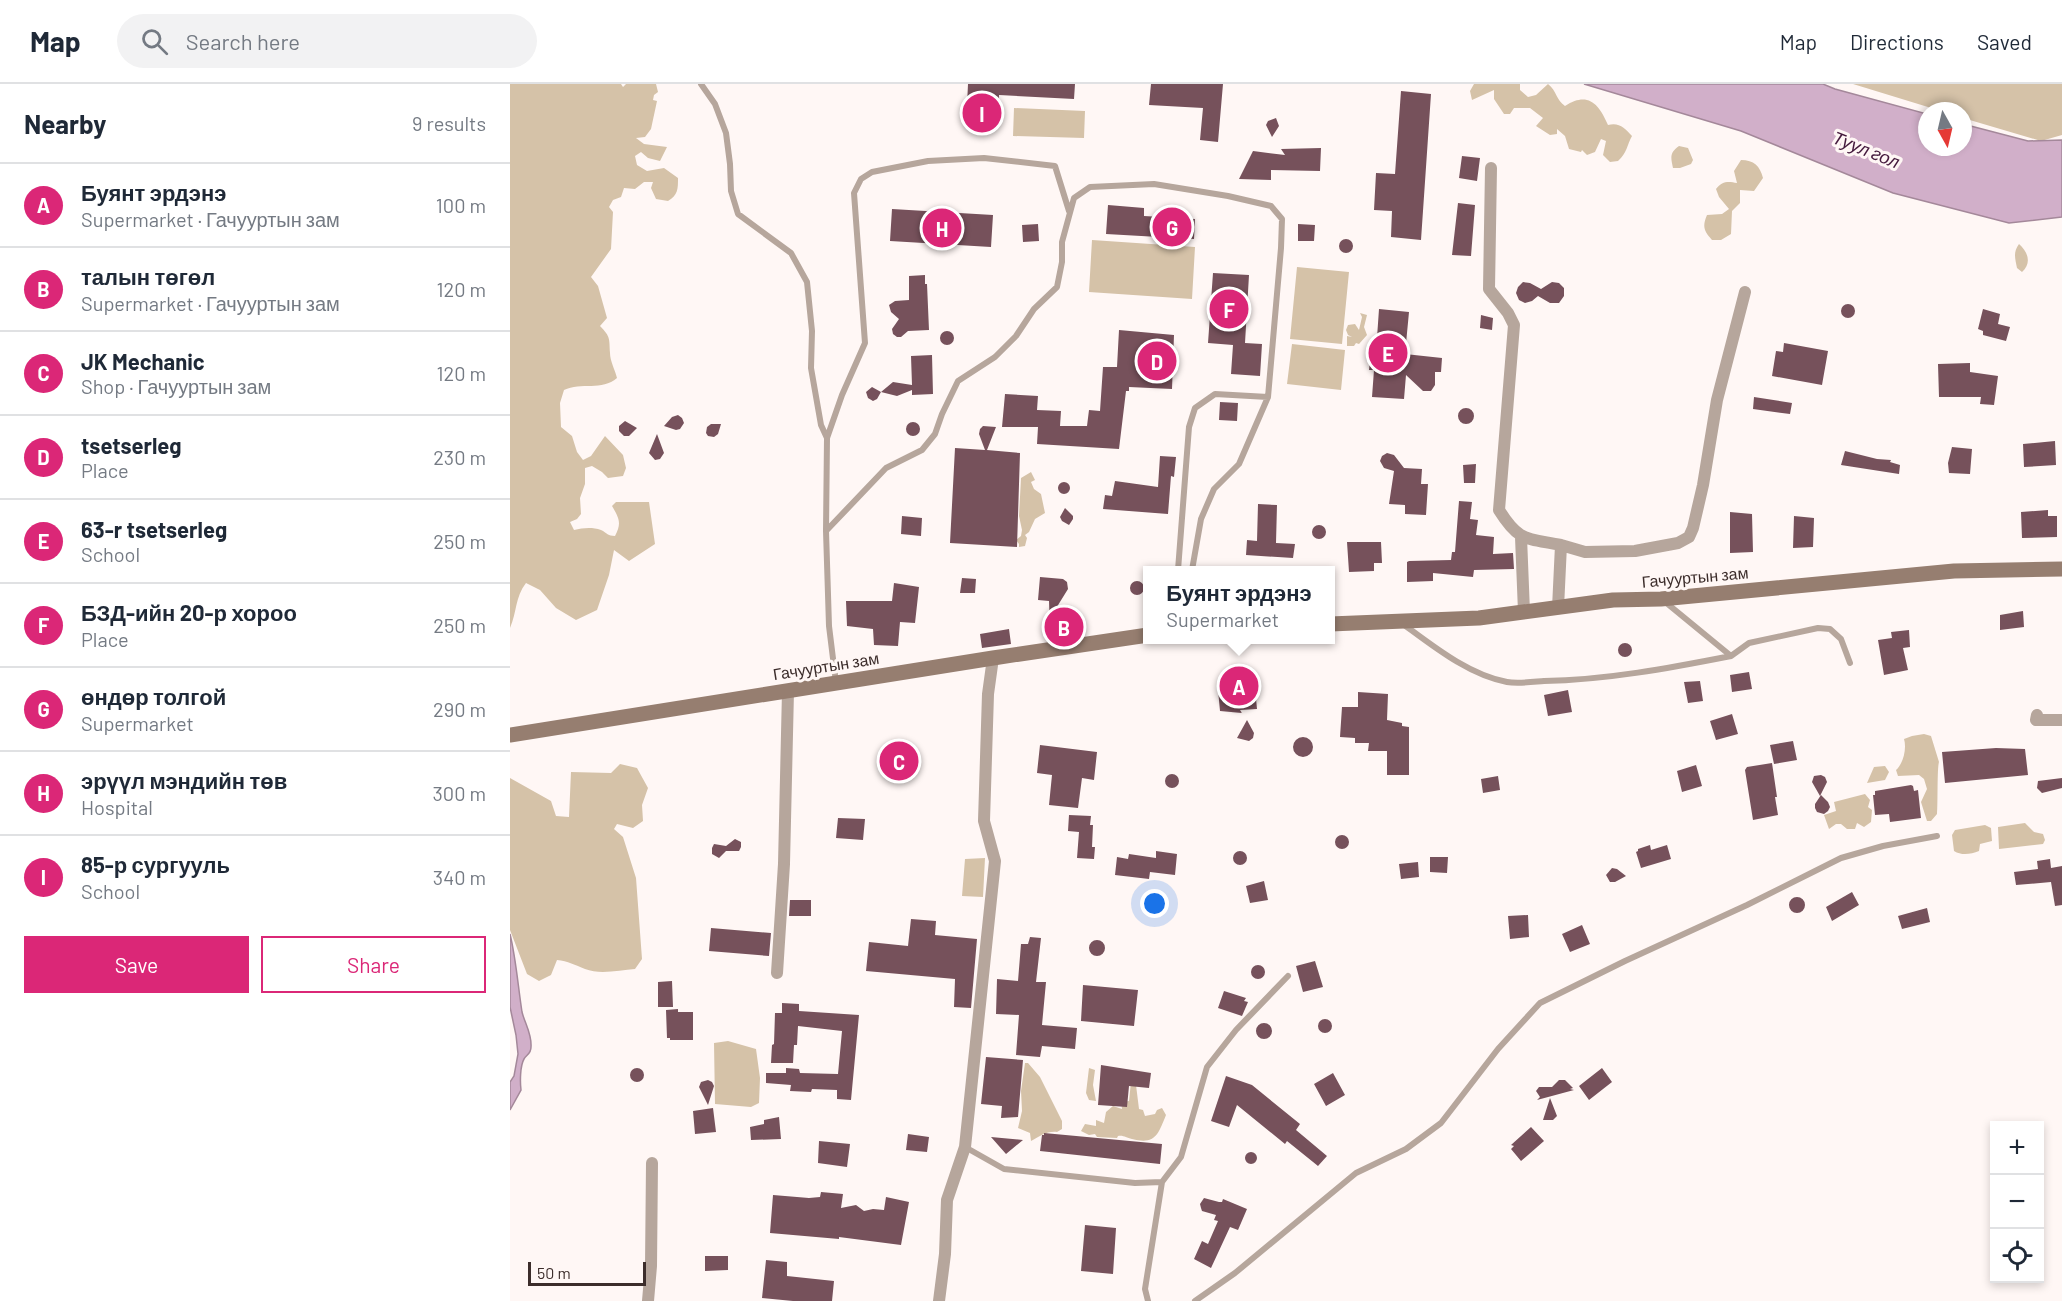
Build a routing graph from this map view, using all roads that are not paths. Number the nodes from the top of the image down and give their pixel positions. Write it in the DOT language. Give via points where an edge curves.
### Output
graph roads {
  1 [pos="701,84"];
  2 [pos="1491,168"];
  3 [pos="1070,212"];
  4 [pos="1746,292"];
  5 [pos="1268,397"];
  6 [pos="827,438"];
  7 [pos="826,531"];
  8 [pos="1521,537"];
  9 [pos="1561,545"];
  10 [pos="1178,566"];
  11 [pos="1193,566"];
  12 [pos="2062,569"];
  13 [pos="1661,599"];
  14 [pos="1558,608"];
  15 [pos="1524,612"];
  16 [pos="1400,621"];
  17 [pos="1335,624"];
  18 [pos="1143,636"];
  19 [pos="1731,657"];
  20 [pos="993,658"];
  21 [pos="1850,663"];
  22 [pos="836,683"];
  23 [pos="788,691"];
  24 [pos="2037,715"];
  25 [pos="2062,720"];
  26 [pos="510,735"];
  27 [pos="1937,836"];
  28 [pos="777,973"];
  29 [pos="1288,976"];
  30 [pos="965,1147"];
  31 [pos="652,1163"];
  32 [pos="1162,1182"];
  33 [pos="648,1301"];
  34 [pos="939,1301"];
  35 [pos="1148,1301"];
  36 [pos="1195,1301"];
  1 -- 6 [label="lane" via="715,104 726,133 731,191 738,214 791,253 807,282 811,368"];
  2 -- 8 [label="street" via="1489,289 1514,325 1498,510"];
  3 -- 5 [label="lane" via="1074,198 1090,187 1154,184 1271,206 1282,219"];
  3 -- 6 [label="lane" via="1055,166 984,158 928,161 872,172 861,179 854,193 865,343"];
  3 -- 7 [label="lane" via="1057,287 994,357 958,381 935,434 922,450 886,468"];
  4 -- 9 [label="street" via="1717,400 1703,485 1689,537 1678,543 1635,551 1585,552"];
  5 -- 10 [label="lane" via="1215,394 1195,408 1189,427"];
  5 -- 11 [label="lane" via="1239,464 1214,489 1201,519"];
  6 -- 7 [label="lane"];
  7 -- 22 [label="lane" via="829,626"];
  8 -- 9 [label="street"];
  8 -- 15 [label="street"];
  9 -- 14 [label="street"];
  12 -- 13 [label="main road, Гачууртын зам" via="1954,571"];
  13 -- 14 [label="main road, Гачууртын зам" via="1613,600"];
  13 -- 19 [label="lane"];
  14 -- 15 [label="main road, Гачууртын зам"];
  15 -- 16 [label="main road, Гачууртын зам"];
  16 -- 17 [label="main road, Гачууртын зам"];
  16 -- 19 [label="lane" via="1451,658 1508,682 1568,681"];
  18 -- 20 [label="main road, Гачууртын зам"];
  19 -- 21 [label="lane" via="1749,643 1818,628 1830,629 1841,639"];
  20 -- 22 [label="main road, Гачууртын зам"];
  20 -- 30 [label="street" via="988,694 984,821 995,861"];
  22 -- 23 [label="main road, Гачууртын зам"];
  23 -- 26 [label="main road, Гачууртын зам"];
  23 -- 28 [label="street"];
  24 -- 25 [label="street" via="2036,720"];
  27 -- 36 [label="lane" via="1841,858 1540,1003 1498,1049 1441,1123 1406,1149 1356,1173"];
  29 -- 32 [label="lane" via="1236,1030 1208,1067 1181,1157"];
  30 -- 32 [label="lane" via="1004,1169 1135,1183"];
  30 -- 34 [label="street" via="947,1200"];
  31 -- 33 [label="street"];
  32 -- 35 [label="lane" via="1145,1289"];
}
